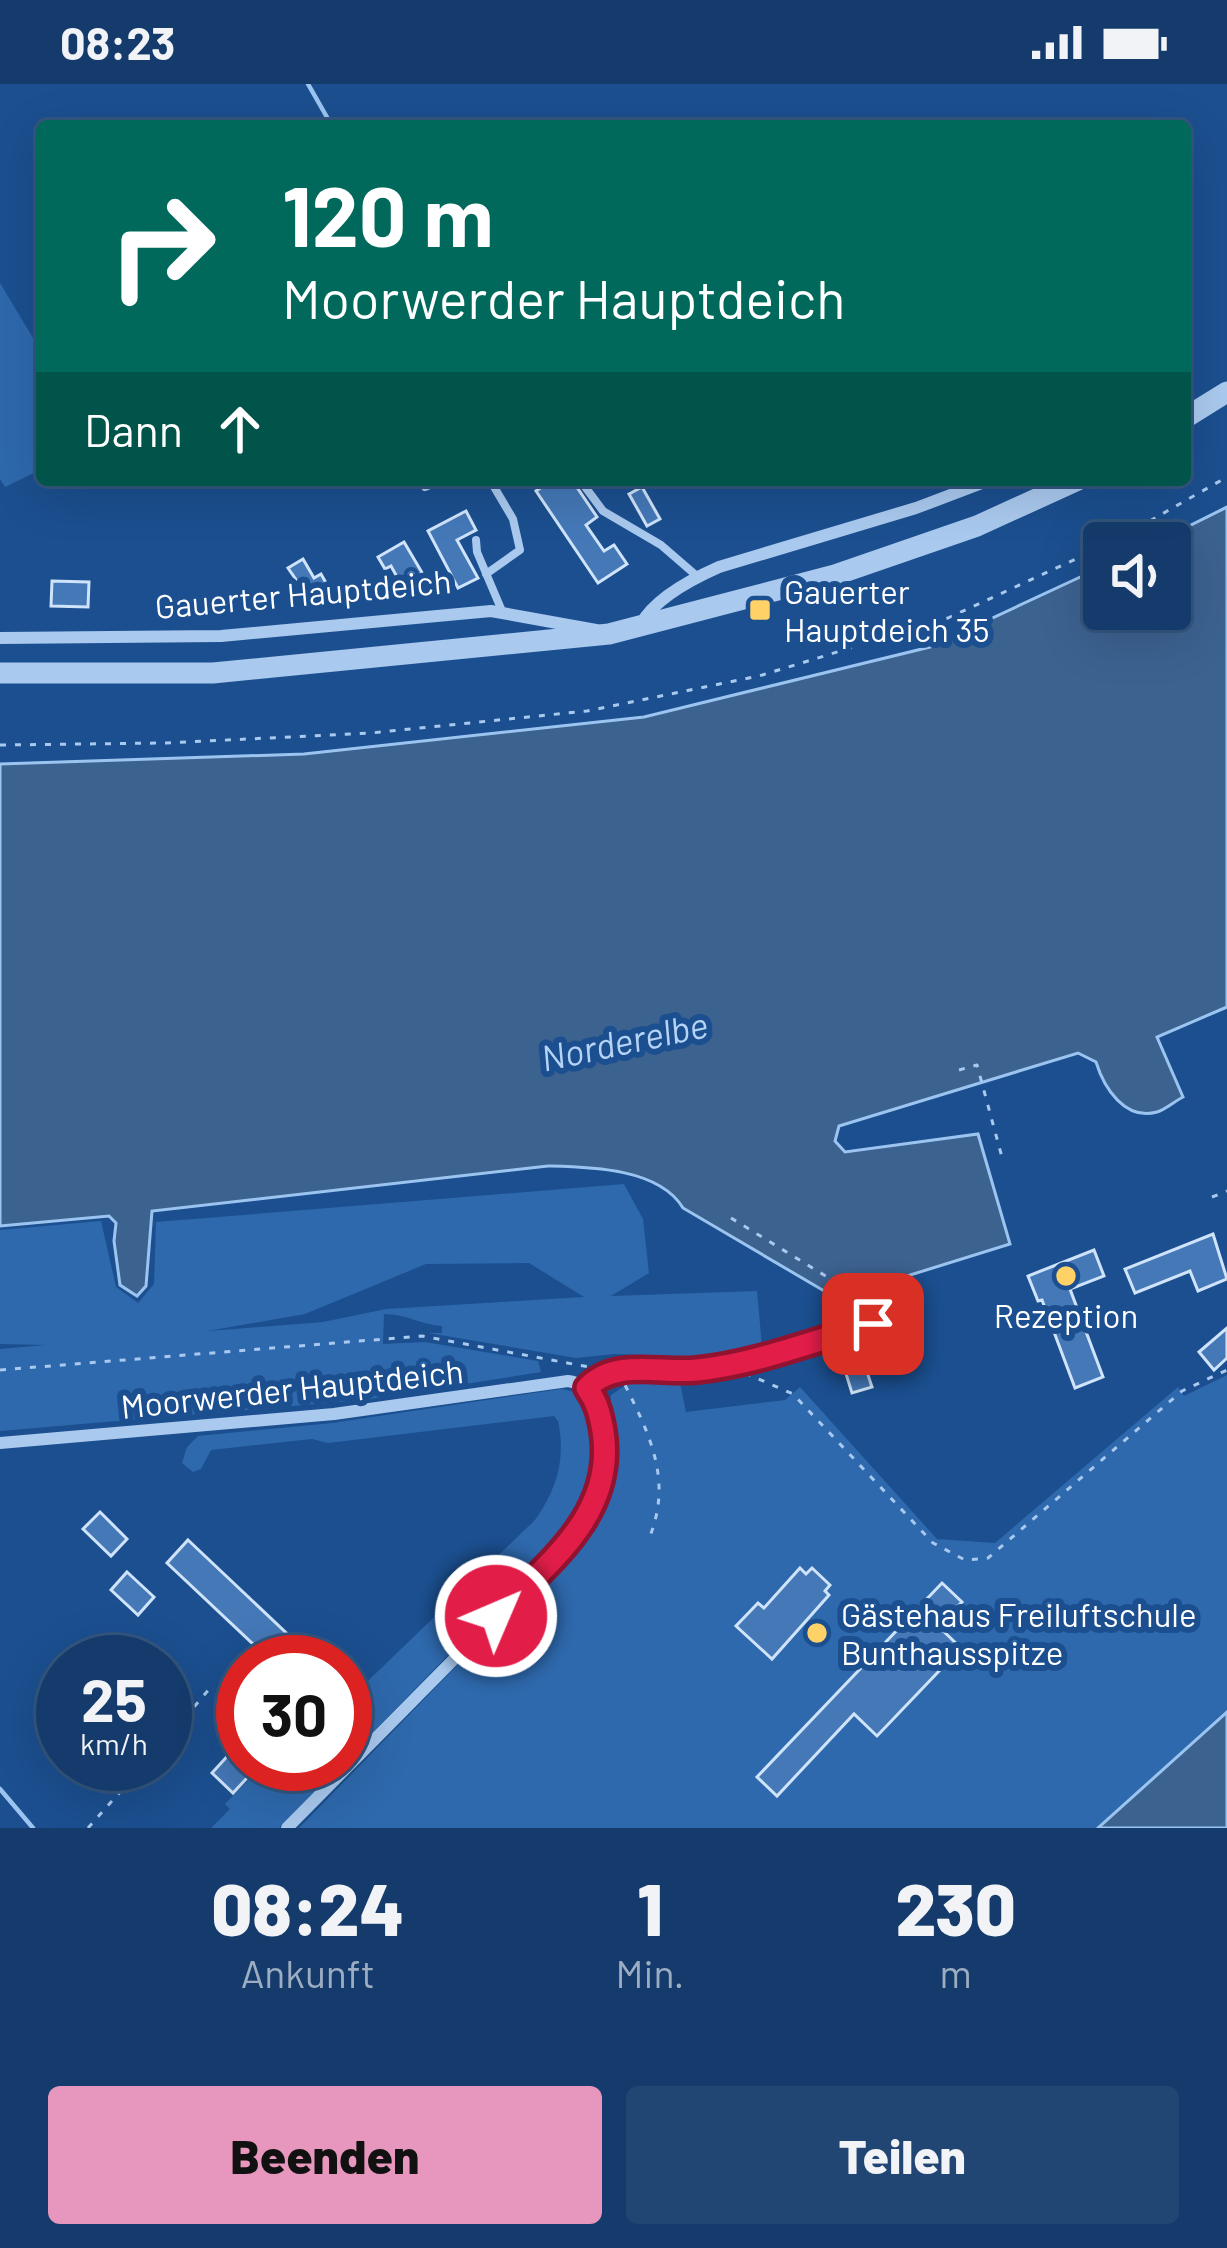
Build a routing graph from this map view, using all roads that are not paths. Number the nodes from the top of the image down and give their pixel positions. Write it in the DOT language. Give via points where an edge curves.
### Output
graph roads {
  1 [pos="1227,392"];
  2 [pos="1191,414"];
  3 [pos="493,486"];
  4 [pos="584,486"];
  5 [pos="974,486"];
  6 [pos="1065,486"];
  7 [pos="476,540"];
  8 [pos="486,574"];
  9 [pos="698,577"];
  10 [pos="502,611"];
  11 [pos="640,628"];
  12 [pos="609,634"];
  13 [pos="0,638"];
  14 [pos="0,673"];
  15 [pos="873,1324"];
  16 [pos="769,1354"];
  17 [pos="587,1388"];
  18 [pos="0,1443"];
  19 [pos="287,1828"];
  1 -- 2 [label="street"];
  3 -- 8 [label="lane" via="520,550"];
  4 -- 9 [label="lane" via="603,511"];
  5 -- 9 [label="street"];
  6 -- 11 [label="street, Gauerter Hauptdeich" via="906,552"];
  7 -- 8 [label="lane"];
  8 -- 10 [label="lane"];
  9 -- 11 [label="street" via="648,612"];
  10 -- 12 [label="street, Gauerter Hauptdeich"];
  10 -- 13 [label="street, Gauerter Hauptdeich" via="221,636"];
  11 -- 12 [label="street, Gauerter Hauptdeich"];
  12 -- 14 [label="street, Gauerter Hauptdeich" via="213,673"];
  15 -- 16 [label="lane"];
  16 -- 17 [label="street" via="692,1371 618,1372"];
  17 -- 18 [label="street, Moorwerder Hauptdeich" via="568,1381 334,1414"];
  17 -- 19 [label="street" via="606,1449 589,1516"];
}
